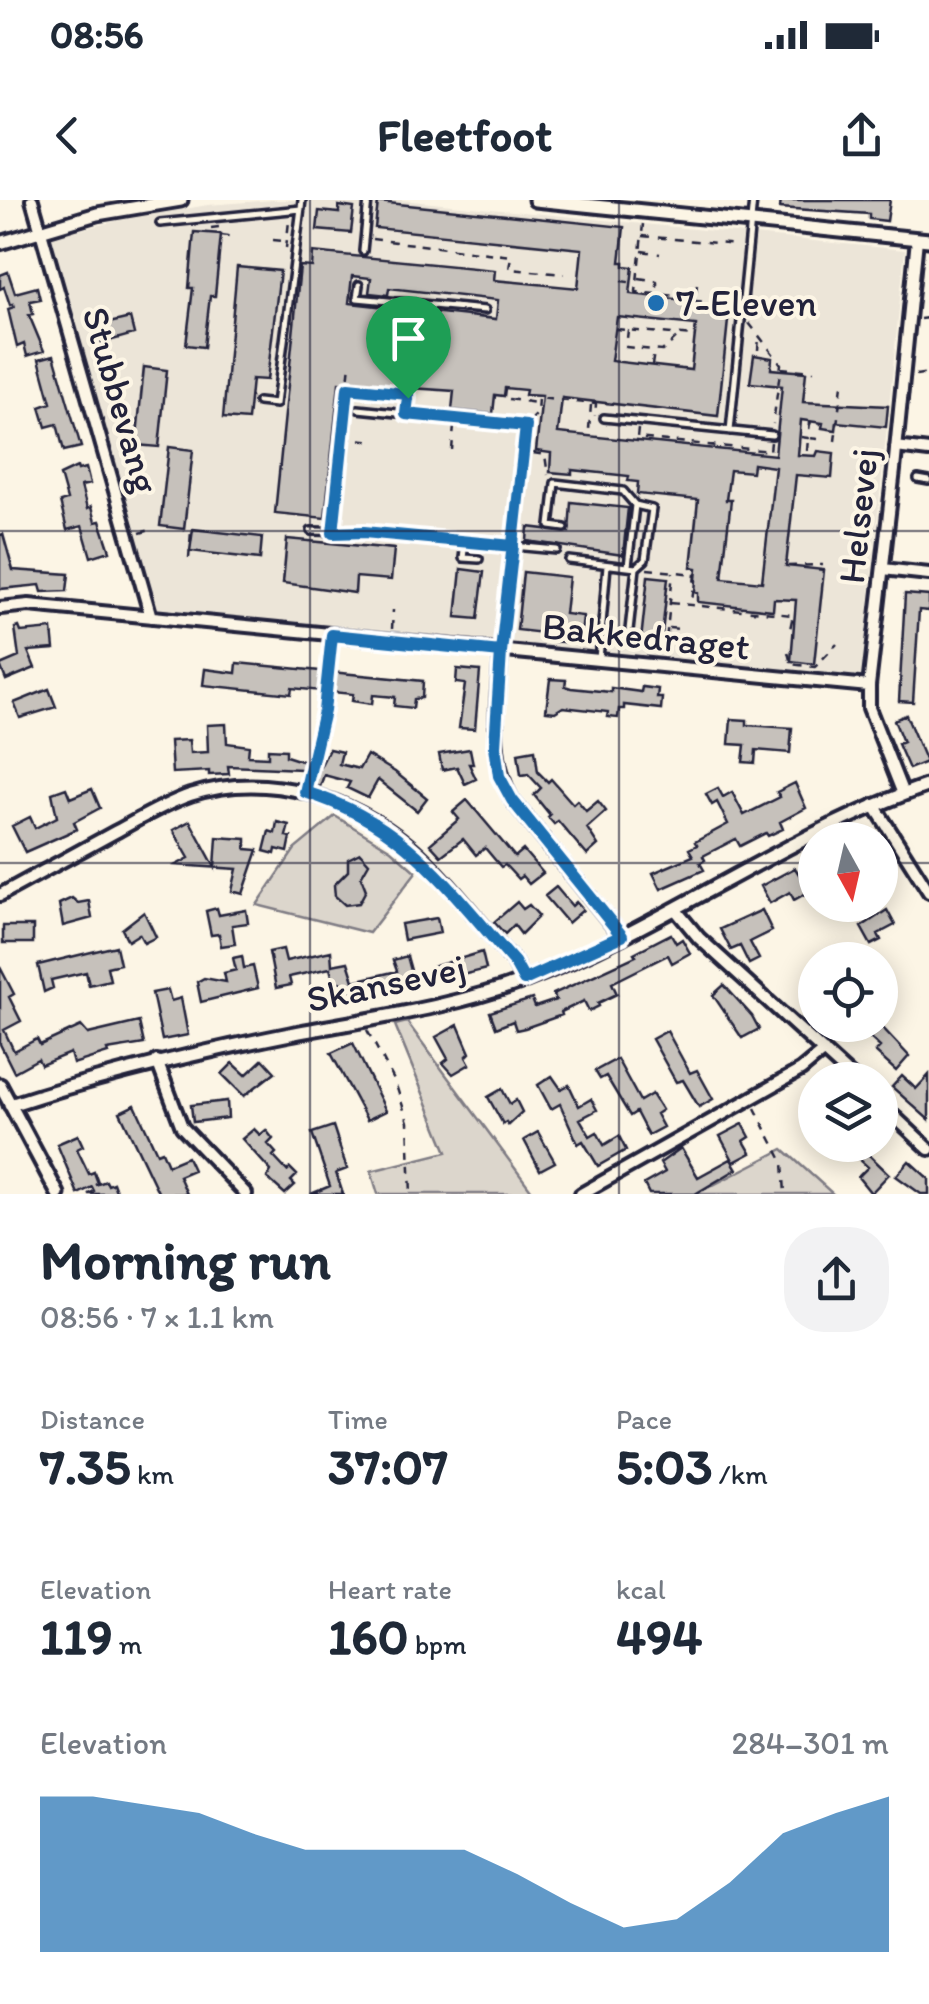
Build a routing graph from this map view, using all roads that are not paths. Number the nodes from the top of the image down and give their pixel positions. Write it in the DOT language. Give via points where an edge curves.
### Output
graph roads {
  1 [pos="32,200"];
  2 [pos="182,200"];
  3 [pos="302,200"];
  4 [pos="368,200"];
  5 [pos="536,200"];
  6 [pos="753,200"];
  7 [pos="301,209"];
  8 [pos="160,223"];
  9 [pos="751,224"];
  10 [pos="40,229"];
  11 [pos="923,239"];
  12 [pos="0,243"];
  13 [pos="363,251"];
  14 [pos="359,285"];
  15 [pos="486,310"];
  16 [pos="258,402"];
  17 [pos="358,409"];
  18 [pos="604,418"];
  19 [pos="730,430"];
  20 [pos="772,435"];
  21 [pos="896,447"];
  22 [pos="929,451"];
  23 [pos="918,479"];
  24 [pos="929,480"];
  25 [pos="634,505"];
  26 [pos="564,528"];
  27 [pos="311,532"];
  28 [pos="465,542"];
  29 [pos="513,546"];
  30 [pos="557,550"];
  31 [pos="479,559"];
  32 [pos="569,560"];
  33 [pos="607,564"];
  34 [pos="632,567"];
  35 [pos="883,569"];
  36 [pos="929,574"];
  37 [pos="0,608"];
  38 [pos="151,617"];
  39 [pos="628,639"];
  40 [pos="501,652"];
  41 [pos="599,662"];
  42 [pos="868,686"];
  43 [pos="929,785"];
  44 [pos="902,794"];
  45 [pos="874,806"];
  46 [pos="929,892"];
  47 [pos="0,894"];
  48 [pos="675,909"];
  49 [pos="622,936"];
  50 [pos="524,980"];
  51 [pos="824,1051"];
  52 [pos="157,1061"];
  53 [pos="836,1062"];
  54 [pos="0,1085"];
  55 [pos="5,1108"];
  56 [pos="898,1120"];
  57 [pos="929,1149"];
  58 [pos="58,1194"];
  59 [pos="246,1194"];
  60 [pos="581,1194"];
  1 -- 10 [label="street, Stubbevang"];
  2 -- 10 [label="street"];
  3 -- 7 [label="lane"];
  4 -- 13 [label="lane"];
  5 -- 9 [label="street"];
  6 -- 9 [label="lane"];
  7 -- 8 [label="lane"];
  7 -- 16 [label="lane" via="276,404"];
  9 -- 11 [label="street"];
  9 -- 19 [label="lane"];
  10 -- 12 [label="street"];
  10 -- 38 [label="street, Stubbevang"];
  11 -- 21 [label="street, Helsevej"];
  14 -- 15 [label="lane" via="358,298"];
  17 -- 29 [label="lane" via="526,426"];
  18 -- 19 [label="lane"];
  19 -- 20 [label="lane"];
  21 -- 22 [label="street"];
  21 -- 35 [label="street, Helsevej"];
  23 -- 24 [label="lane"];
  25 -- 26 [label="lane" via="623,492 556,483 550,526"];
  25 -- 34 [label="lane"];
  25 -- 34 [label="lane" via="652,509 645,560"];
  27 -- 28 [label="lane"];
  28 -- 29 [label="lane"];
  28 -- 31 [label="lane" via="464,558"];
  29 -- 30 [label="lane"];
  29 -- 40 [label="lane"];
  32 -- 33 [label="lane"];
  33 -- 34 [label="lane"];
  33 -- 41 [label="lane"];
  34 -- 39 [label="lane"];
  35 -- 36 [label="street"];
  35 -- 42 [label="street, Helsevej"];
  37 -- 38 [label="street, Bakkedraget"];
  38 -- 40 [label="street, Bakkedraget"];
  40 -- 41 [label="street, Bakkedraget"];
  40 -- 49 [label="street" via="499,776"];
  41 -- 42 [label="street, Bakkedraget"];
  42 -- 44 [label="street, Helsevej" via="869,708"];
  43 -- 44 [label="street, Skansevej"];
  44 -- 45 [label="street, Skansevej"];
  45 -- 46 [label="street"];
  45 -- 48 [label="street, Skansevej"];
  47 -- 50 [label="street" via="192,795 261,786 305,792 370,818 414,850"];
  48 -- 49 [label="street, Skansevej"];
  48 -- 51 [label="street"];
  49 -- 50 [label="street, Skansevej"];
  50 -- 52 [label="street, Skansevej" via="363,1021"];
  51 -- 53 [label="street"];
  51 -- 60 [label="street"];
  52 -- 55 [label="street, Skansevej"];
  52 -- 59 [label="street" via="182,1127"];
  54 -- 55 [label="street"];
  55 -- 58 [label="street"];
  56 -- 57 [label="street"];
}
